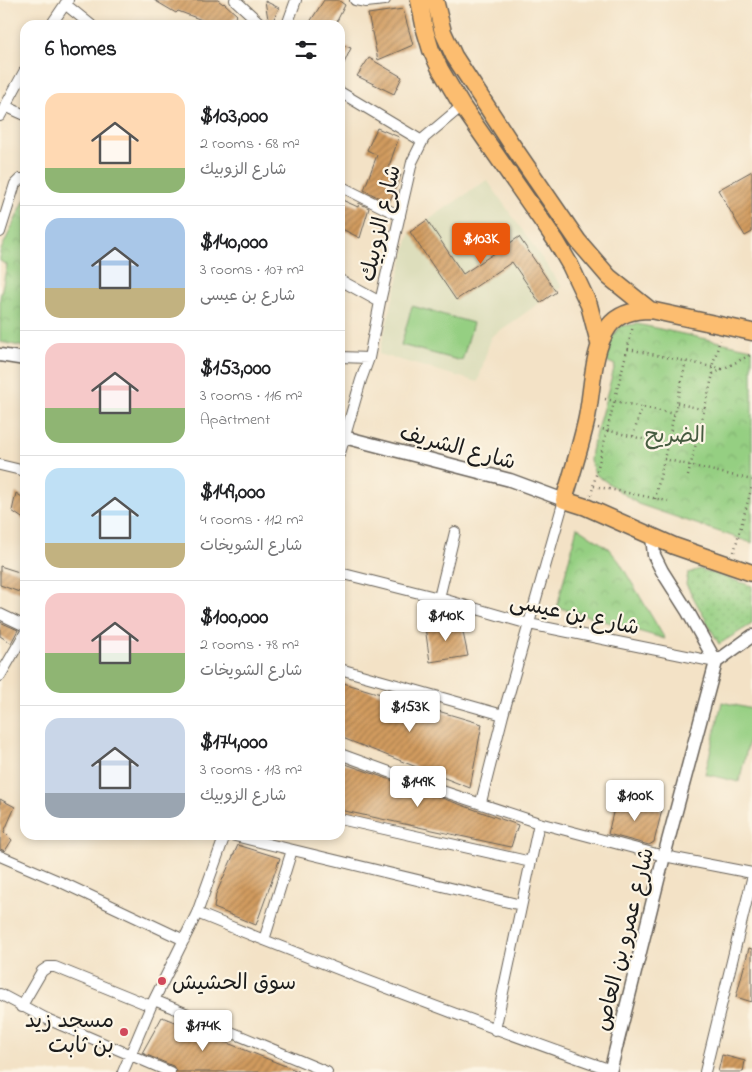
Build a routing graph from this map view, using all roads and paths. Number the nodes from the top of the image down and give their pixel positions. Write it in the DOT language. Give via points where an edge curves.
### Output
graph roads {
  1 [pos="235,0"];
  2 [pos="296,0"];
  3 [pos="356,0"];
  4 [pos="385,0"];
  5 [pos="418,0"];
  6 [pos="435,0"];
  7 [pos="66,2"];
  8 [pos="54,20"];
  9 [pos="86,20"];
  10 [pos="257,20"];
  11 [pos="289,20"];
  12 [pos="20,79"];
  13 [pos="345,95"];
  14 [pos="462,106"];
  15 [pos="2,111"];
  16 [pos="20,114"];
  17 [pos="422,141"];
  18 [pos="20,178"];
  19 [pos="345,188"];
  20 [pos="400,216"];
  21 [pos="0,232"];
  22 [pos="345,283"];
  23 [pos="380,302"];
  24 [pos="643,310"];
  25 [pos="724,326"];
  26 [pos="752,332"];
  27 [pos="599,343"];
  28 [pos="628,349"];
  29 [pos="752,354"];
  30 [pos="0,355"];
  31 [pos="345,357"];
  32 [pos="20,358"];
  33 [pos="370,358"];
  34 [pos="686,362"];
  35 [pos="712,367"];
  36 [pos="722,369"];
  37 [pos="713,374"];
  38 [pos="590,396"];
  39 [pos="615,402"];
  40 [pos="677,403"];
  41 [pos="642,407"];
  42 [pos="705,410"];
  43 [pos="674,414"];
  44 [pos="585,425"];
  45 [pos="345,430"];
  46 [pos="608,431"];
  47 [pos="633,436"];
  48 [pos="345,437"];
  49 [pos="667,444"];
  50 [pos="664,459"];
  51 [pos="0,465"];
  52 [pos="691,465"];
  53 [pos="20,470"];
  54 [pos="688,476"];
  55 [pos="752,480"];
  56 [pos="594,486"];
  57 [pos="752,486"];
  58 [pos="655,499"];
  59 [pos="564,500"];
  60 [pos="668,501"];
  61 [pos="586,507"];
  62 [pos="456,532"];
  63 [pos="652,537"];
  64 [pos="730,566"];
  65 [pos="752,573"];
  66 [pos="345,575"];
  67 [pos="439,598"];
  68 [pos="0,614"];
  69 [pos="20,624"];
  70 [pos="529,624"];
  71 [pos="752,636"];
  72 [pos="20,642"];
  73 [pos="716,662"];
  74 [pos="345,670"];
  75 [pos="0,676"];
  76 [pos="503,715"];
  77 [pos="345,756"];
  78 [pos="481,802"];
  79 [pos="345,820"];
  80 [pos="539,823"];
  81 [pos="223,840"];
  82 [pos="251,840"];
  83 [pos="292,850"];
  84 [pos="0,856"];
  85 [pos="664,856"];
  86 [pos="531,862"];
  87 [pos="752,874"];
  88 [pos="752,879"];
  89 [pos="522,905"];
  90 [pos="197,913"];
  91 [pos="184,940"];
  92 [pos="264,940"];
  93 [pos="0,994"];
  94 [pos="152,1003"];
  95 [pos="22,1007"];
  96 [pos="495,1030"];
  97 [pos="130,1055"];
  98 [pos="610,1071"];
  99 [pos="123,1072"];
  100 [pos="170,1072"];
  101 [pos="326,1072"];
  102 [pos="705,1072"];
  1 -- 10 [label="street"];
  2 -- 11 [label="street"];
  3 -- 4 [label="street"];
  5 -- 14 [label="main road" via="432,50"];
  6 -- 24 [label="main road" via="443,32 457,62 573,233 609,277"];
  7 -- 8 [label="street"];
  7 -- 9 [label="street"];
  12 -- 15 [label="street"];
  13 -- 17 [label="street"];
  14 -- 17 [label="street, شارع الزوبيك"];
  14 -- 27 [label="main road" via="570,265 588,305"];
  15 -- 16 [label="street"];
  17 -- 20 [label="street, شارع الزوبيك" via="412,162"];
  18 -- 21 [label="street" via="15,184"];
  19 -- 20 [label="street"];
  20 -- 23 [label="street, شارع الزوبيك"];
  22 -- 23 [label="street"];
  23 -- 33 [label="street, شارع الزوبيك"];
  24 -- 25 [label="main road"];
  24 -- 27 [label="main road" via="618,318"];
  24 -- 28 [label="path"];
  25 -- 26 [label="main road"];
  25 -- 35 [label="path"];
  27 -- 38 [label="main road"];
  28 -- 34 [label="path"];
  28 -- 39 [label="path"];
  29 -- 36 [label="path"];
  30 -- 32 [label="street"];
  31 -- 33 [label="street"];
  33 -- 45 [label="street, شارع الزوبيك"];
  34 -- 35 [label="path"];
  34 -- 40 [label="path"];
  35 -- 36 [label="path"];
  35 -- 37 [label="path"];
  36 -- 37 [label="path"];
  37 -- 42 [label="path"];
  38 -- 39 [label="path"];
  38 -- 44 [label="main road"];
  39 -- 41 [label="path"];
  39 -- 46 [label="path"];
  40 -- 42 [label="path"];
  40 -- 43 [label="path"];
  41 -- 43 [label="path"];
  41 -- 47 [label="path"];
  42 -- 52 [label="path"];
  43 -- 49 [label="path"];
  44 -- 46 [label="path"];
  44 -- 59 [label="main road"];
  46 -- 47 [label="path"];
  46 -- 56 [label="path"];
  47 -- 49 [label="path"];
  48 -- 59 [label="street, شارع الشريف" via="510,480"];
  49 -- 50 [label="path"];
  50 -- 52 [label="path"];
  50 -- 58 [label="path"];
  51 -- 53 [label="street"];
  52 -- 54 [label="path"];
  52 -- 55 [label="path"];
  56 -- 58 [label="path"];
  56 -- 61 [label="path"];
  57 -- 64 [label="path"];
  58 -- 60 [label="path"];
  59 -- 61 [label="main road"];
  59 -- 70 [label="street"];
  61 -- 63 [label="main road"];
  62 -- 67 [label="street"];
  63 -- 64 [label="main road"];
  63 -- 73 [label="street" via="654,555 662,571"];
  64 -- 65 [label="main road"];
  66 -- 67 [label="street, شارع بن عيسى"];
  67 -- 70 [label="street, شارع بن عيسى"];
  68 -- 69 [label="street"];
  70 -- 73 [label="street, شارع بن عيسى"];
  70 -- 76 [label="street"];
  71 -- 73 [label="street"];
  72 -- 75 [label="street"];
  73 -- 85 [label="street, شارع عمرو بن العاص"];
  74 -- 76 [label="street"];
  76 -- 78 [label="street"];
  77 -- 78 [label="street"];
  78 -- 80 [label="street"];
  79 -- 86 [label="street"];
  80 -- 85 [label="street"];
  80 -- 86 [label="street"];
  81 -- 90 [label="street"];
  82 -- 83 [label="street"];
  83 -- 89 [label="street"];
  83 -- 92 [label="street"];
  84 -- 91 [label="street"];
  85 -- 87 [label="street"];
  85 -- 98 [label="street, شارع عمرو بن العاص"];
  86 -- 89 [label="street"];
  88 -- 102 [label="street"];
  89 -- 96 [label="street"];
  90 -- 91 [label="street"];
  90 -- 92 [label="street"];
  91 -- 94 [label="street"];
  92 -- 96 [label="street"];
  93 -- 95 [label="street"];
  94 -- 95 [label="street" via="48,967 42,971"];
  94 -- 97 [label="street"];
  94 -- 101 [label="street"];
  95 -- 97 [label="street"];
  96 -- 98 [label="street"];
  97 -- 99 [label="street"];
  97 -- 100 [label="street"];
}
